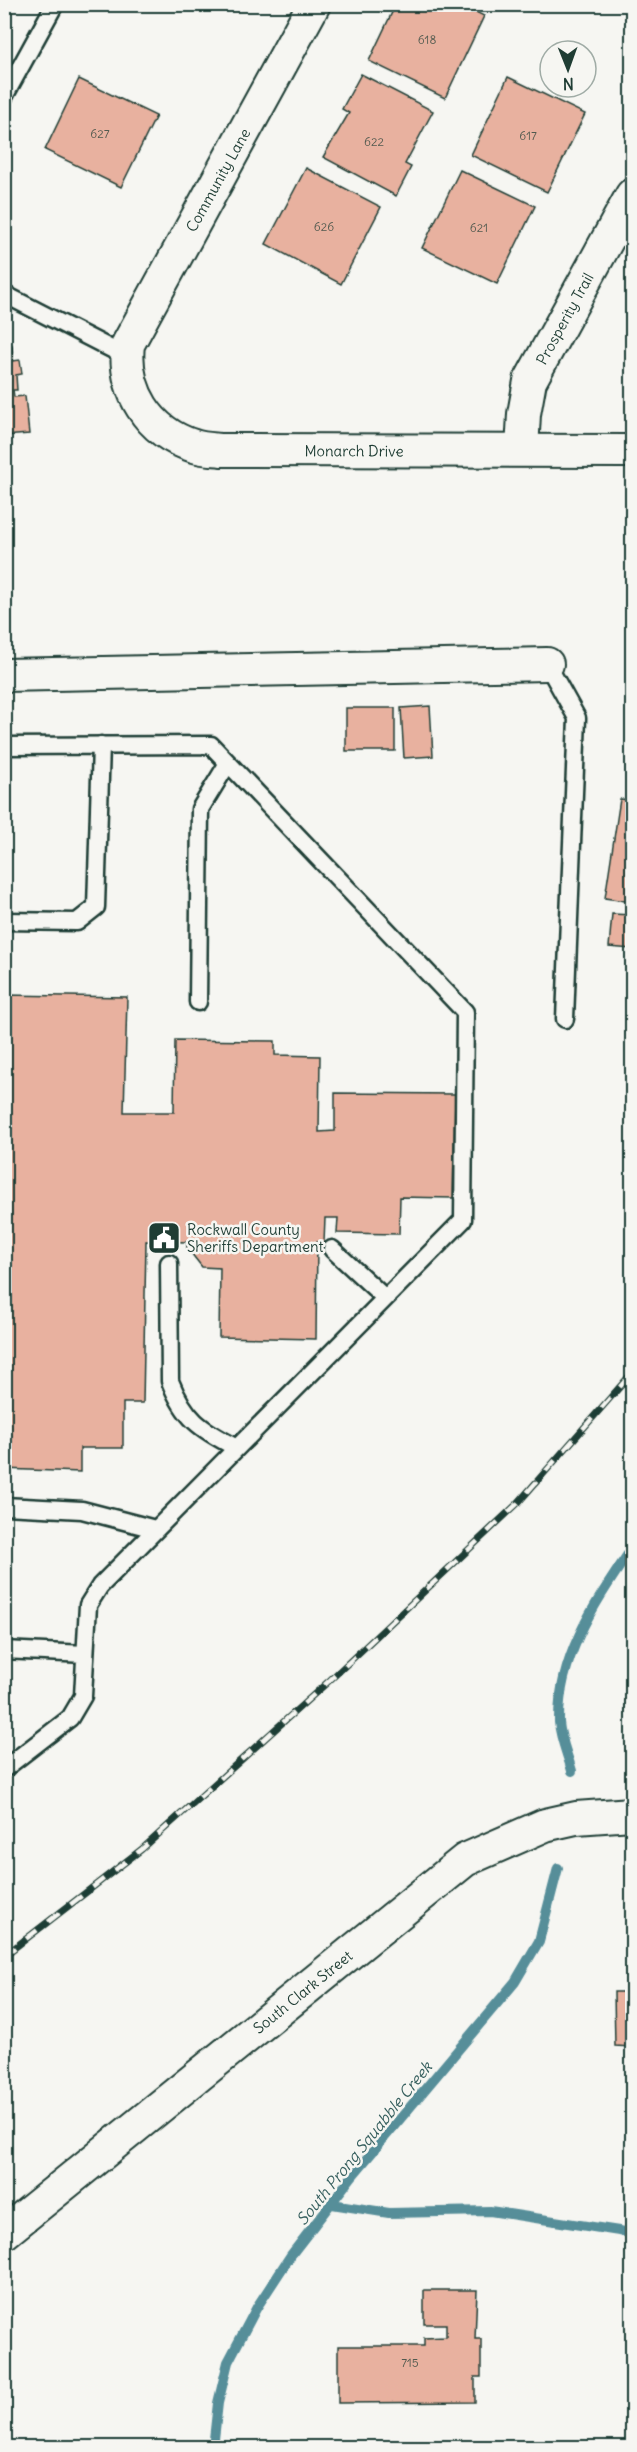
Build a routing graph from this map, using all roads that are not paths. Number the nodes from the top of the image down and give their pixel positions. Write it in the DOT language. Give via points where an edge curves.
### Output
graph roads {
  1 [pos="54,4"];
  2 [pos="314,4"];
  3 [pos="4,97"];
  4 [pos="633,195"];
  5 [pos="4,294"];
  6 [pos="127,357"];
  7 [pos="522,450"];
  8 [pos="633,451"];
  9 [pos="547,664"];
  10 [pos="4,675"];
  11 [pos="101,745"];
  12 [pos="4,746"];
  13 [pos="228,763"];
  14 [pos="4,921"];
  15 [pos="198,1002"];
  16 [pos="565,1018"];
  17 [pos="332,1249"];
  18 [pos="169,1263"];
  19 [pos="385,1298"];
  20 [pos="235,1447"];
  21 [pos="4,1506"];
  22 [pos="155,1529"];
  23 [pos="4,1650"];
  24 [pos="86,1654"];
  25 [pos="4,1769"];
  26 [pos="633,1814"];
  27 [pos="4,2233"];
  1 -- 3 [label="lane"];
  2 -- 6 [label="street, Community Lane" via="128,344"];
  4 -- 7 [label="street, Prosperity Trail" via="530,381"];
  5 -- 6 [label="lane"];
  6 -- 7 [label="street, Monarch Drive" via="131,390 148,416 167,433 194,447"];
  7 -- 8 [label="street, Monarch Drive"];
  9 -- 10 [label="street"];
  9 -- 16 [label="lane" via="578,718"];
  11 -- 12 [label="lane"];
  11 -- 13 [label="lane" via="211,745"];
  11 -- 14 [label="lane" via="96,908 77,922"];
  13 -- 15 [label="lane" via="200,809"];
  13 -- 19 [label="lane" via="465,1012 463,1220"];
  17 -- 19 [label="lane"];
  18 -- 20 [label="lane" via="170,1381 176,1399 207,1432"];
  19 -- 20 [label="lane"];
  20 -- 22 [label="lane"];
  21 -- 22 [label="lane" via="82,1510"];
  22 -- 24 [label="lane" via="100,1586 88,1605"];
  23 -- 24 [label="lane"];
  24 -- 25 [label="lane" via="83,1696 70,1718"];
  26 -- 27 [label="street, South Clark Street" via="576,1818 545,1826 465,1860"];
}
